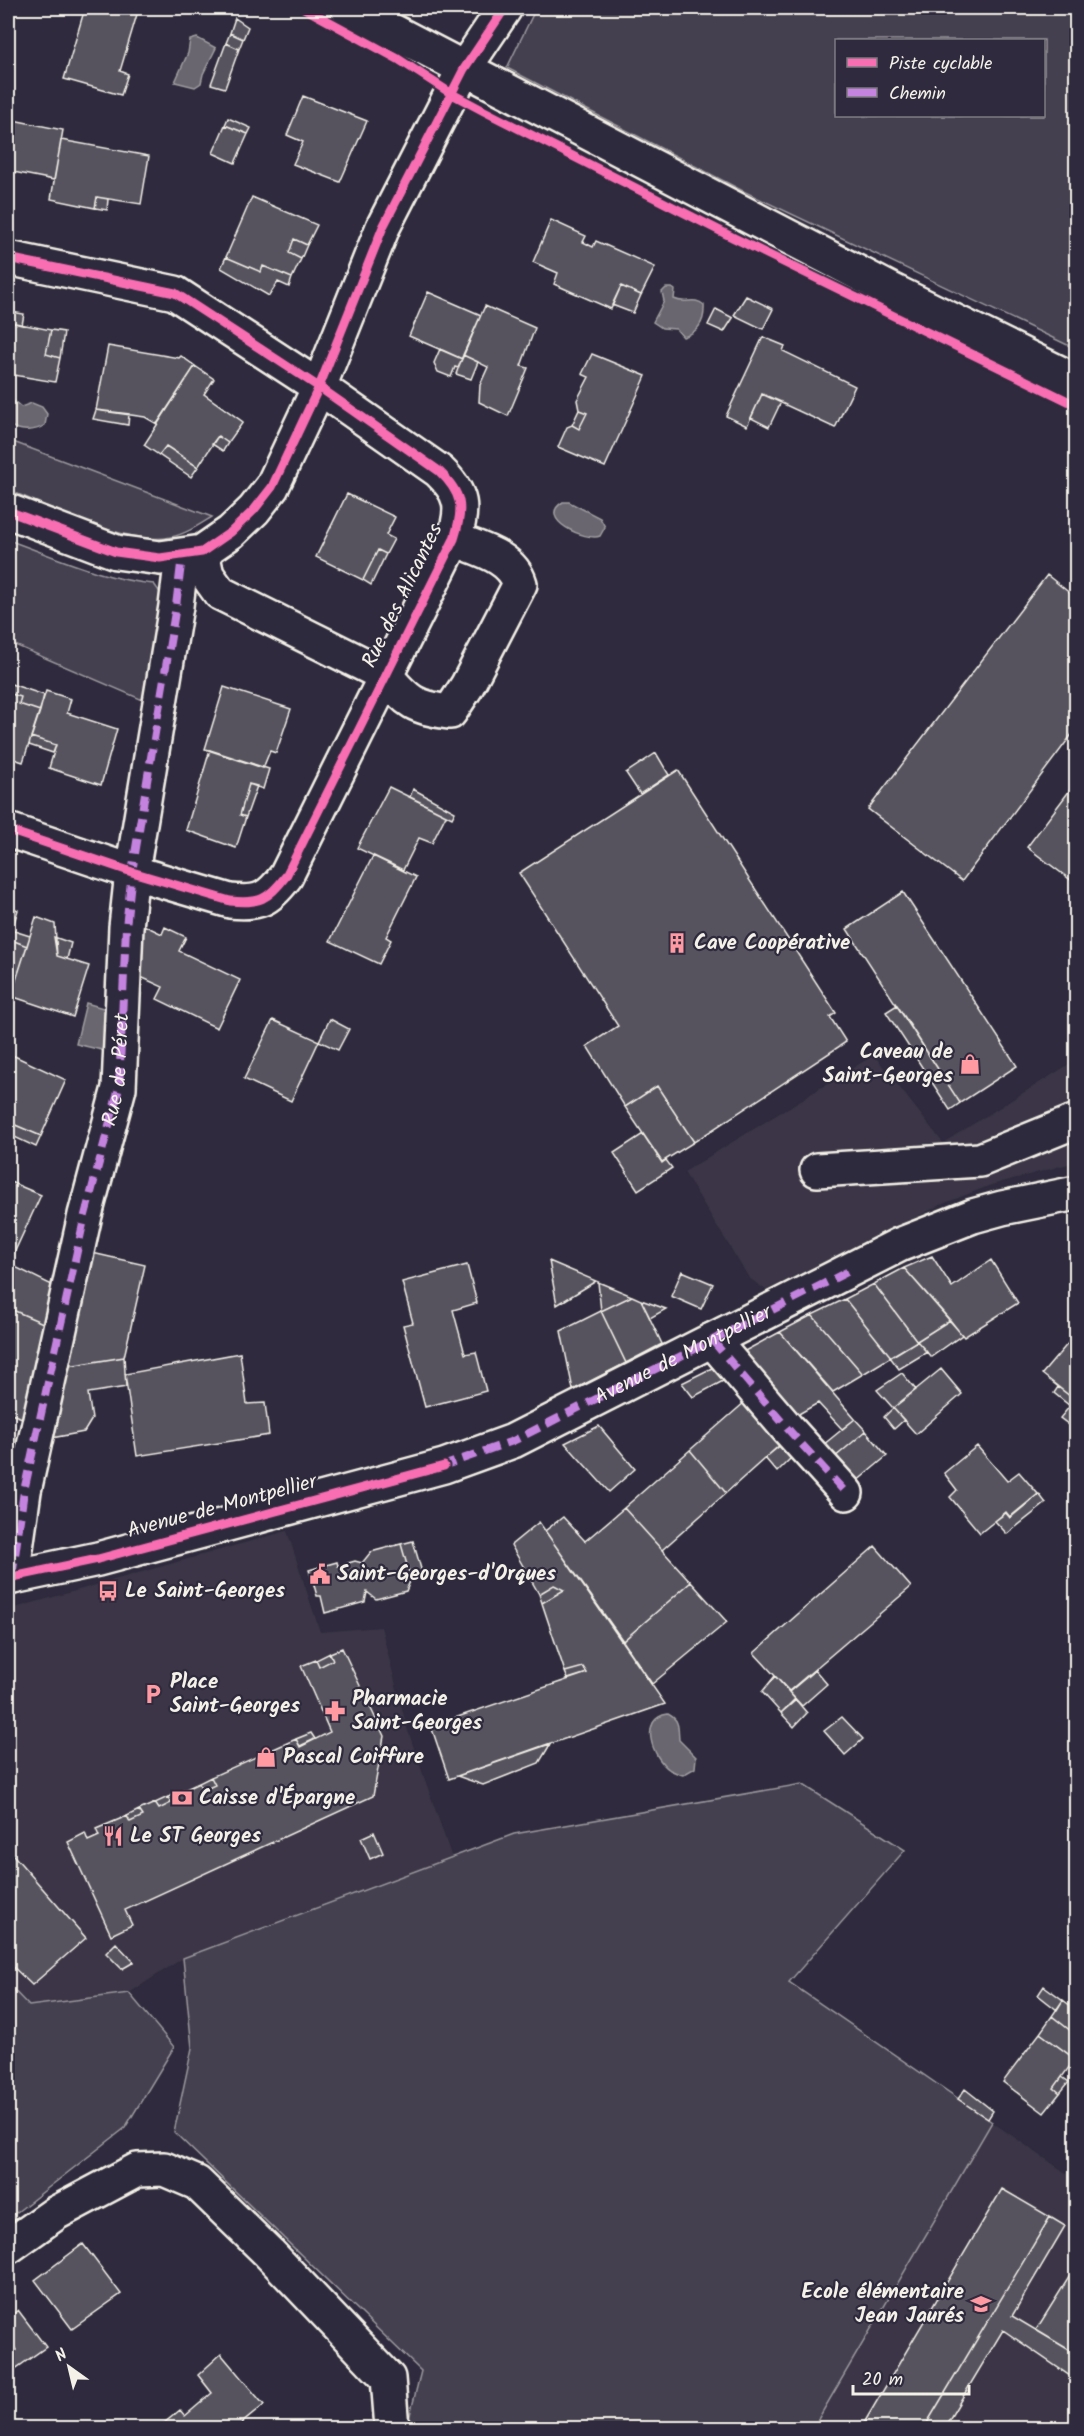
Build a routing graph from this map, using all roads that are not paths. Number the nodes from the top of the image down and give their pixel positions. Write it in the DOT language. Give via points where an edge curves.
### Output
graph roads {
  1 [pos="348,8"];
  2 [pos="505,8"];
  3 [pos="464,69"];
  4 [pos="8,258"];
  5 [pos="1077,381"];
  6 [pos="319,387"];
  7 [pos="8,511"];
  8 [pos="454,539"];
  9 [pos="192,554"];
  10 [pos="385,675"];
  11 [pos="8,830"];
  12 [pos="132,872"];
  13 [pos="1077,1121"];
  14 [pos="817,1170"];
  15 [pos="1077,1193"];
  16 [pos="712,1340"];
  17 [pos="846,1493"];
  18 [pos="10,1577"];
  19 [pos="8,2247"];
  20 [pos="392,2428"];
  1 -- 3 [label="street"];
  2 -- 3 [label="street"];
  3 -- 5 [label="street" via="893,291"];
  3 -- 6 [label="street" via="383,227"];
  4 -- 6 [label="street, Rue des Alicantes" via="175,293"];
  6 -- 8 [label="street, Rue des Alicantes" via="453,484 461,509"];
  6 -- 9 [label="street" via="272,488 231,532"];
  7 -- 9 [label="street" via="116,552 160,558"];
  8 -- 10 [label="street, Rue des Alicantes"];
  8 -- 10 [label="street" via="500,558 517,572 520,584 450,712 424,709 402,694"];
  9 -- 10 [label="street" via="220,594"];
  9 -- 12 [label="street, Rue de Péret" via="176,606"];
  10 -- 12 [label="street, Rue des Alicantes" via="286,876 262,901 230,901"];
  11 -- 12 [label="street, Rue des Alicantes"];
  12 -- 18 [label="street, Rue de Péret" via="119,1088 85,1215 24,1491"];
  13 -- 14 [label="street" via="980,1160"];
  15 -- 16 [label="street, Avenue de Montpellier" via="1002,1208 899,1245"];
  16 -- 17 [label="street"];
  16 -- 18 [label="street, Avenue de Montpellier" via="513,1441 444,1466 98,1559"];
  19 -- 20 [label="street" via="56,2213 137,2170 164,2169 197,2183 388,2378"];
}
